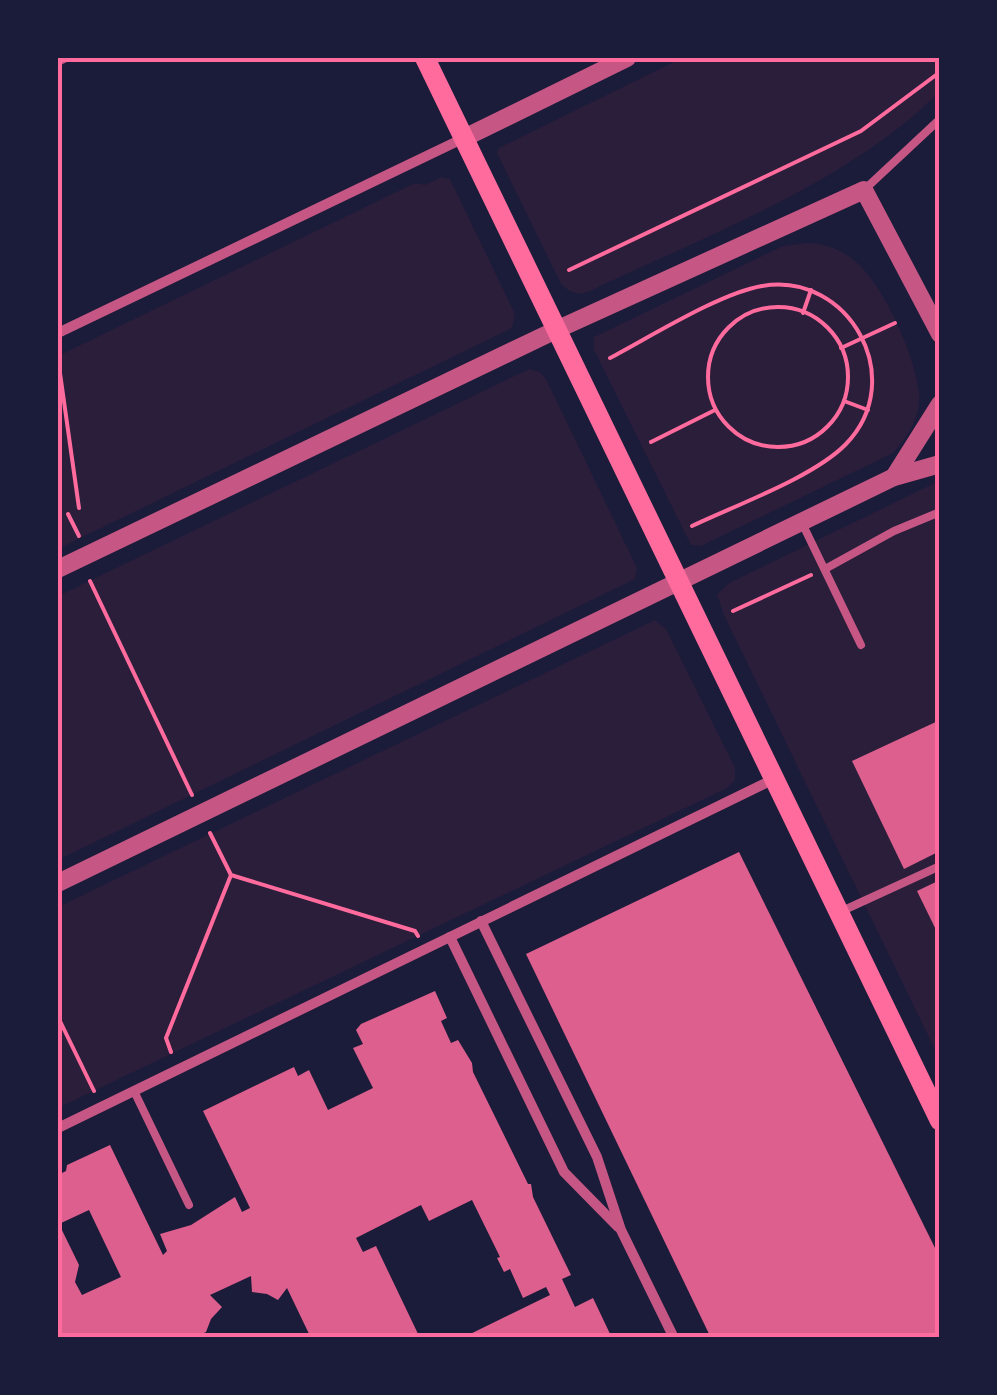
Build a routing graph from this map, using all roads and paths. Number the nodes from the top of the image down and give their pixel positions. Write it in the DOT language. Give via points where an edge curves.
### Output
graph roads {
  1 [pos="66,58"];
  2 [pos="424,58"];
  3 [pos="626,58"];
  4 [pos="58,62"];
  5 [pos="940,72"];
  6 [pos="940,119"];
  7 [pos="464,138"];
  8 [pos="864,190"];
  9 [pos="569,270"];
  10 [pos="810,290"];
  11 [pos="803,312"];
  12 [pos="895,323"];
  13 [pos="556,330"];
  14 [pos="58,334"];
  15 [pos="940,334"];
  16 [pos="864,337"];
  17 [pos="842,348"];
  18 [pos="610,358"];
  19 [pos="58,359"];
  20 [pos="843,401"];
  21 [pos="940,404"];
  22 [pos="716,410"];
  23 [pos="868,410"];
  24 [pos="651,442"];
  25 [pos="940,464"];
  26 [pos="894,478"];
  27 [pos="80,508"];
  28 [pos="940,512"];
  29 [pos="68,514"];
  30 [pos="801,522"];
  31 [pos="692,526"];
  32 [pos="79,536"];
  33 [pos="58,569"];
  34 [pos="825,569"];
  35 [pos="90,580"];
  36 [pos="676,582"];
  37 [pos="733,610"];
  38 [pos="861,644"];
  39 [pos="772,780"];
  40 [pos="192,795"];
  41 [pos="210,833"];
  42 [pos="940,866"];
  43 [pos="231,875"];
  44 [pos="58,883"];
  45 [pos="838,913"];
  46 [pos="481,921"];
  47 [pos="418,936"];
  48 [pos="450,937"];
  49 [pos="58,1017"];
  50 [pos="171,1053"];
  51 [pos="94,1090"];
  52 [pos="134,1091"];
  53 [pos="940,1121"];
  54 [pos="58,1128"];
  55 [pos="189,1204"];
  56 [pos="621,1230"];
  57 [pos="674,1338"];
  1 -- 4 [label="lane"];
  2 -- 7 [label="main road"];
  3 -- 7 [label="street"];
  5 -- 9 [label="path" via="861,131"];
  6 -- 8 [label="lane"];
  7 -- 13 [label="main road"];
  7 -- 14 [label="street"];
  8 -- 13 [label="street"];
  8 -- 15 [label="street"];
  10 -- 11 [label="path"];
  10 -- 16 [label="path" via="837,305"];
  10 -- 18 [label="path" via="781,284 748,289"];
  11 -- 17 [label="path"];
  11 -- 22 [label="path" via="767,309 725,332 709,364"];
  12 -- 16 [label="path"];
  13 -- 33 [label="street"];
  13 -- 36 [label="main road"];
  16 -- 17 [label="path"];
  16 -- 23 [label="path" via="872,372"];
  17 -- 20 [label="path"];
  19 -- 27 [label="path"];
  20 -- 22 [label="path" via="818,434 781,447 747,440"];
  20 -- 23 [label="path"];
  21 -- 26 [label="street"];
  22 -- 24 [label="path"];
  23 -- 31 [label="path" via="847,443 820,464"];
  25 -- 26 [label="street"];
  26 -- 30 [label="street"];
  28 -- 34 [label="lane"];
  29 -- 32 [label="path"];
  30 -- 34 [label="lane"];
  30 -- 36 [label="street"];
  34 -- 37 [label="path"];
  34 -- 38 [label="lane"];
  35 -- 40 [label="path"];
  36 -- 39 [label="main road"];
  36 -- 44 [label="street"];
  39 -- 45 [label="main road"];
  39 -- 46 [label="street"];
  41 -- 43 [label="path"];
  42 -- 45 [label="lane"];
  43 -- 47 [label="path"];
  43 -- 50 [label="path" via="166,1038"];
  45 -- 53 [label="main road"];
  46 -- 48 [label="street"];
  46 -- 56 [label="street" via="598,1158"];
  48 -- 52 [label="street"];
  48 -- 56 [label="street" via="564,1172"];
  49 -- 51 [label="path"];
  52 -- 54 [label="street"];
  52 -- 55 [label="lane"];
  56 -- 57 [label="street"];
}
